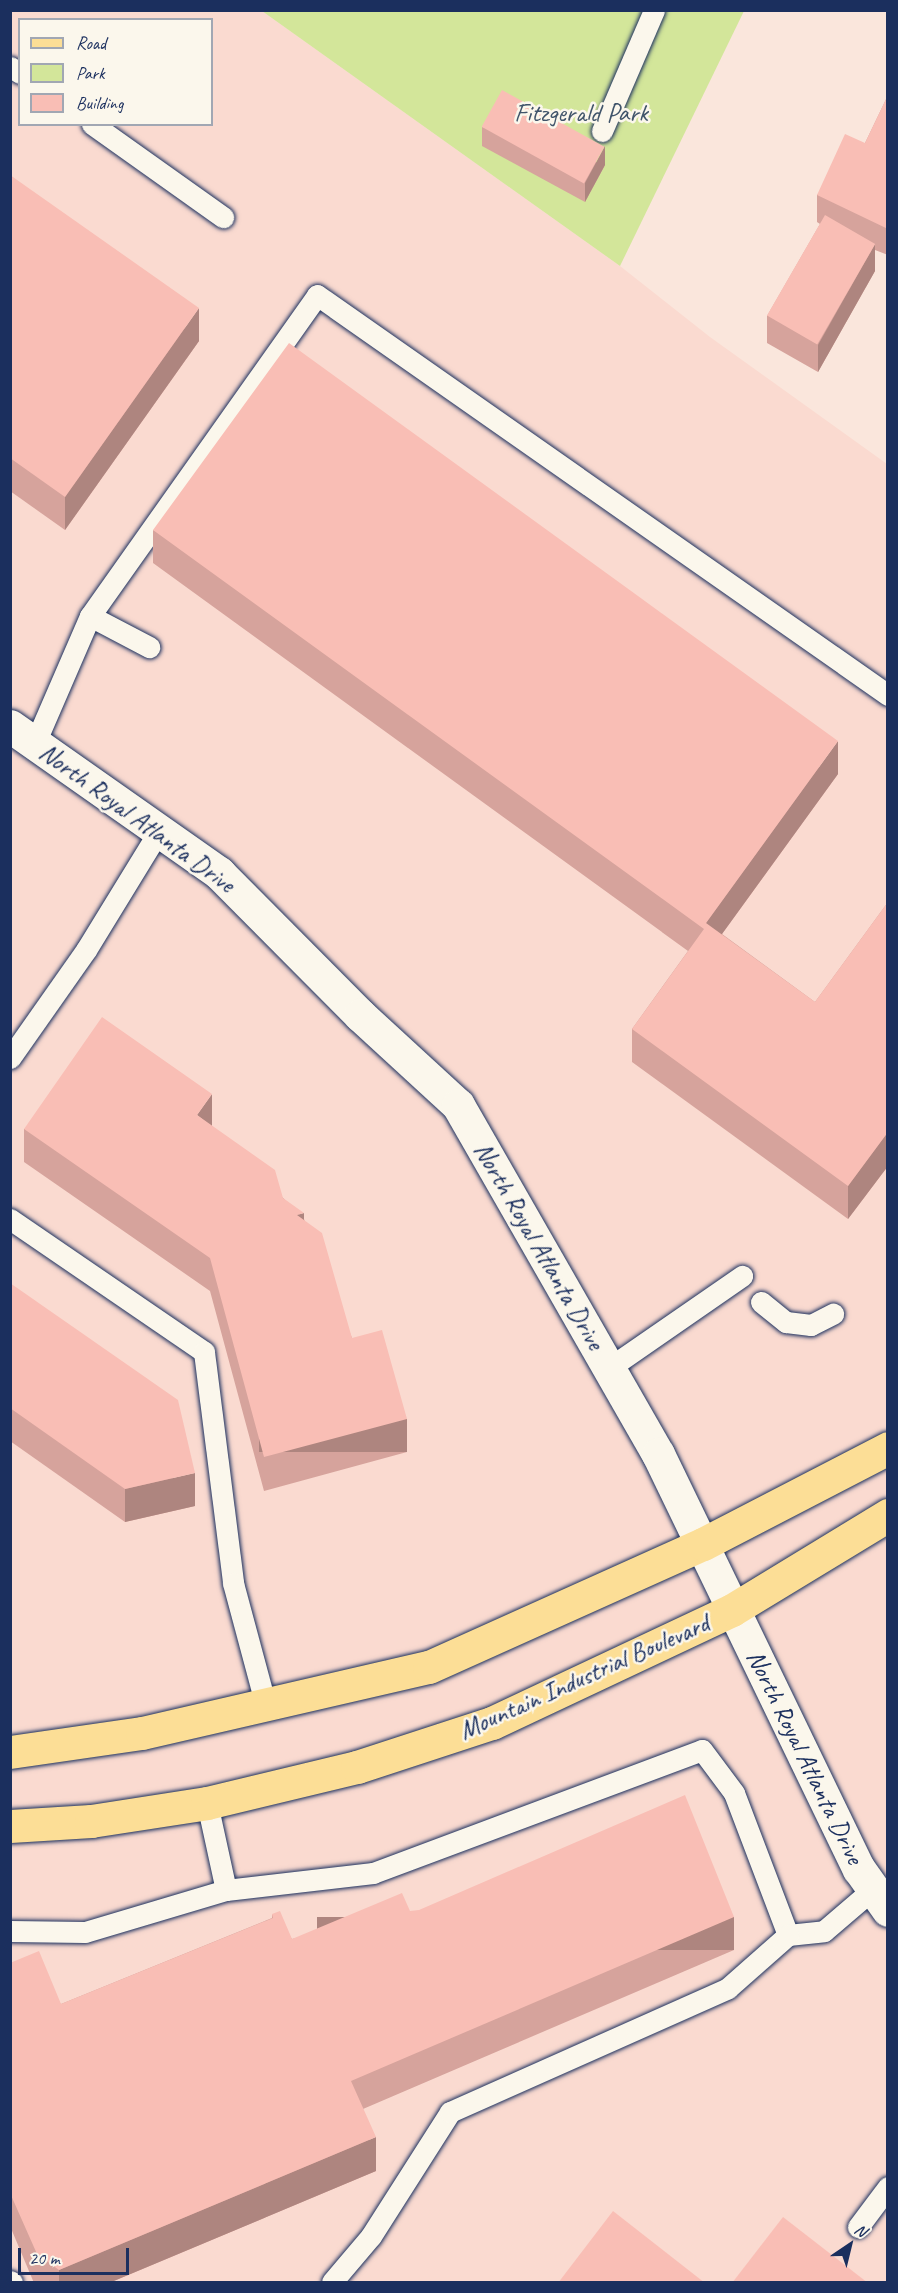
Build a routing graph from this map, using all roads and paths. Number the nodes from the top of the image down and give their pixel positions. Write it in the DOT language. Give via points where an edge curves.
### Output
graph roads {
  1 [pos="654,10"];
  2 [pos="95,126"];
  3 [pos="602,131"];
  4 [pos="223,217"];
  5 [pos="90,616"];
  6 [pos="149,647"];
  7 [pos="888,695"];
  8 [pos="23,735"];
  9 [pos="159,831"];
  10 [pos="10,1058"];
  11 [pos="10,1219"];
  12 [pos="742,1275"];
  13 [pos="761,1302"];
  14 [pos="833,1314"];
  15 [pos="609,1368"];
  16 [pos="888,1448"];
  17 [pos="888,1515"];
  18 [pos="703,1544"];
  19 [pos="732,1610"];
  20 [pos="266,1706"];
  21 [pos="10,1752"];
  22 [pos="207,1803"];
  23 [pos="10,1826"];
  24 [pos="226,1890"];
  25 [pos="880,1900"];
  26 [pos="10,1931"];
  27 [pos="788,1935"];
  28 [pos="888,2187"];
  29 [pos="858,2227"];
  30 [pos="332,2283"];
  1 -- 3 [label="lane"];
  2 -- 4 [label="lane"];
  5 -- 6 [label="lane"];
  5 -- 7 [label="lane" via="316,295"];
  5 -- 8 [label="lane"];
  8 -- 9 [label="street, North Royal Atlanta Drive"];
  9 -- 10 [label="lane" via="86,950"];
  9 -- 15 [label="street, North Royal Atlanta Drive" via="219,873 360,1015 458,1105"];
  11 -- 20 [label="lane" via="204,1352 233,1583"];
  12 -- 15 [label="lane"];
  13 -- 14 [label="lane" via="786,1322 811,1325"];
  15 -- 18 [label="street, North Royal Atlanta Drive"];
  16 -- 18 [label="main road"];
  17 -- 19 [label="main road, Mountain Industrial Boulevard"];
  18 -- 19 [label="street, North Royal Atlanta Drive"];
  18 -- 20 [label="main road" via="429,1667"];
  19 -- 22 [label="main road, Mountain Industrial Boulevard" via="492,1723 357,1767"];
  19 -- 25 [label="street, North Royal Atlanta Drive" via="859,1869"];
  20 -- 21 [label="main road" via="142,1733"];
  22 -- 23 [label="main road, Mountain Industrial Boulevard" via="91,1821"];
  22 -- 24 [label="lane"];
  24 -- 26 [label="lane" via="85,1932"];
  24 -- 27 [label="lane" via="373,1873 702,1750 734,1793"];
  25 -- 27 [label="lane" via="824,1931"];
  27 -- 30 [label="lane" via="728,1988 450,2112 371,2236"];
  28 -- 29 [label="lane"];
}
